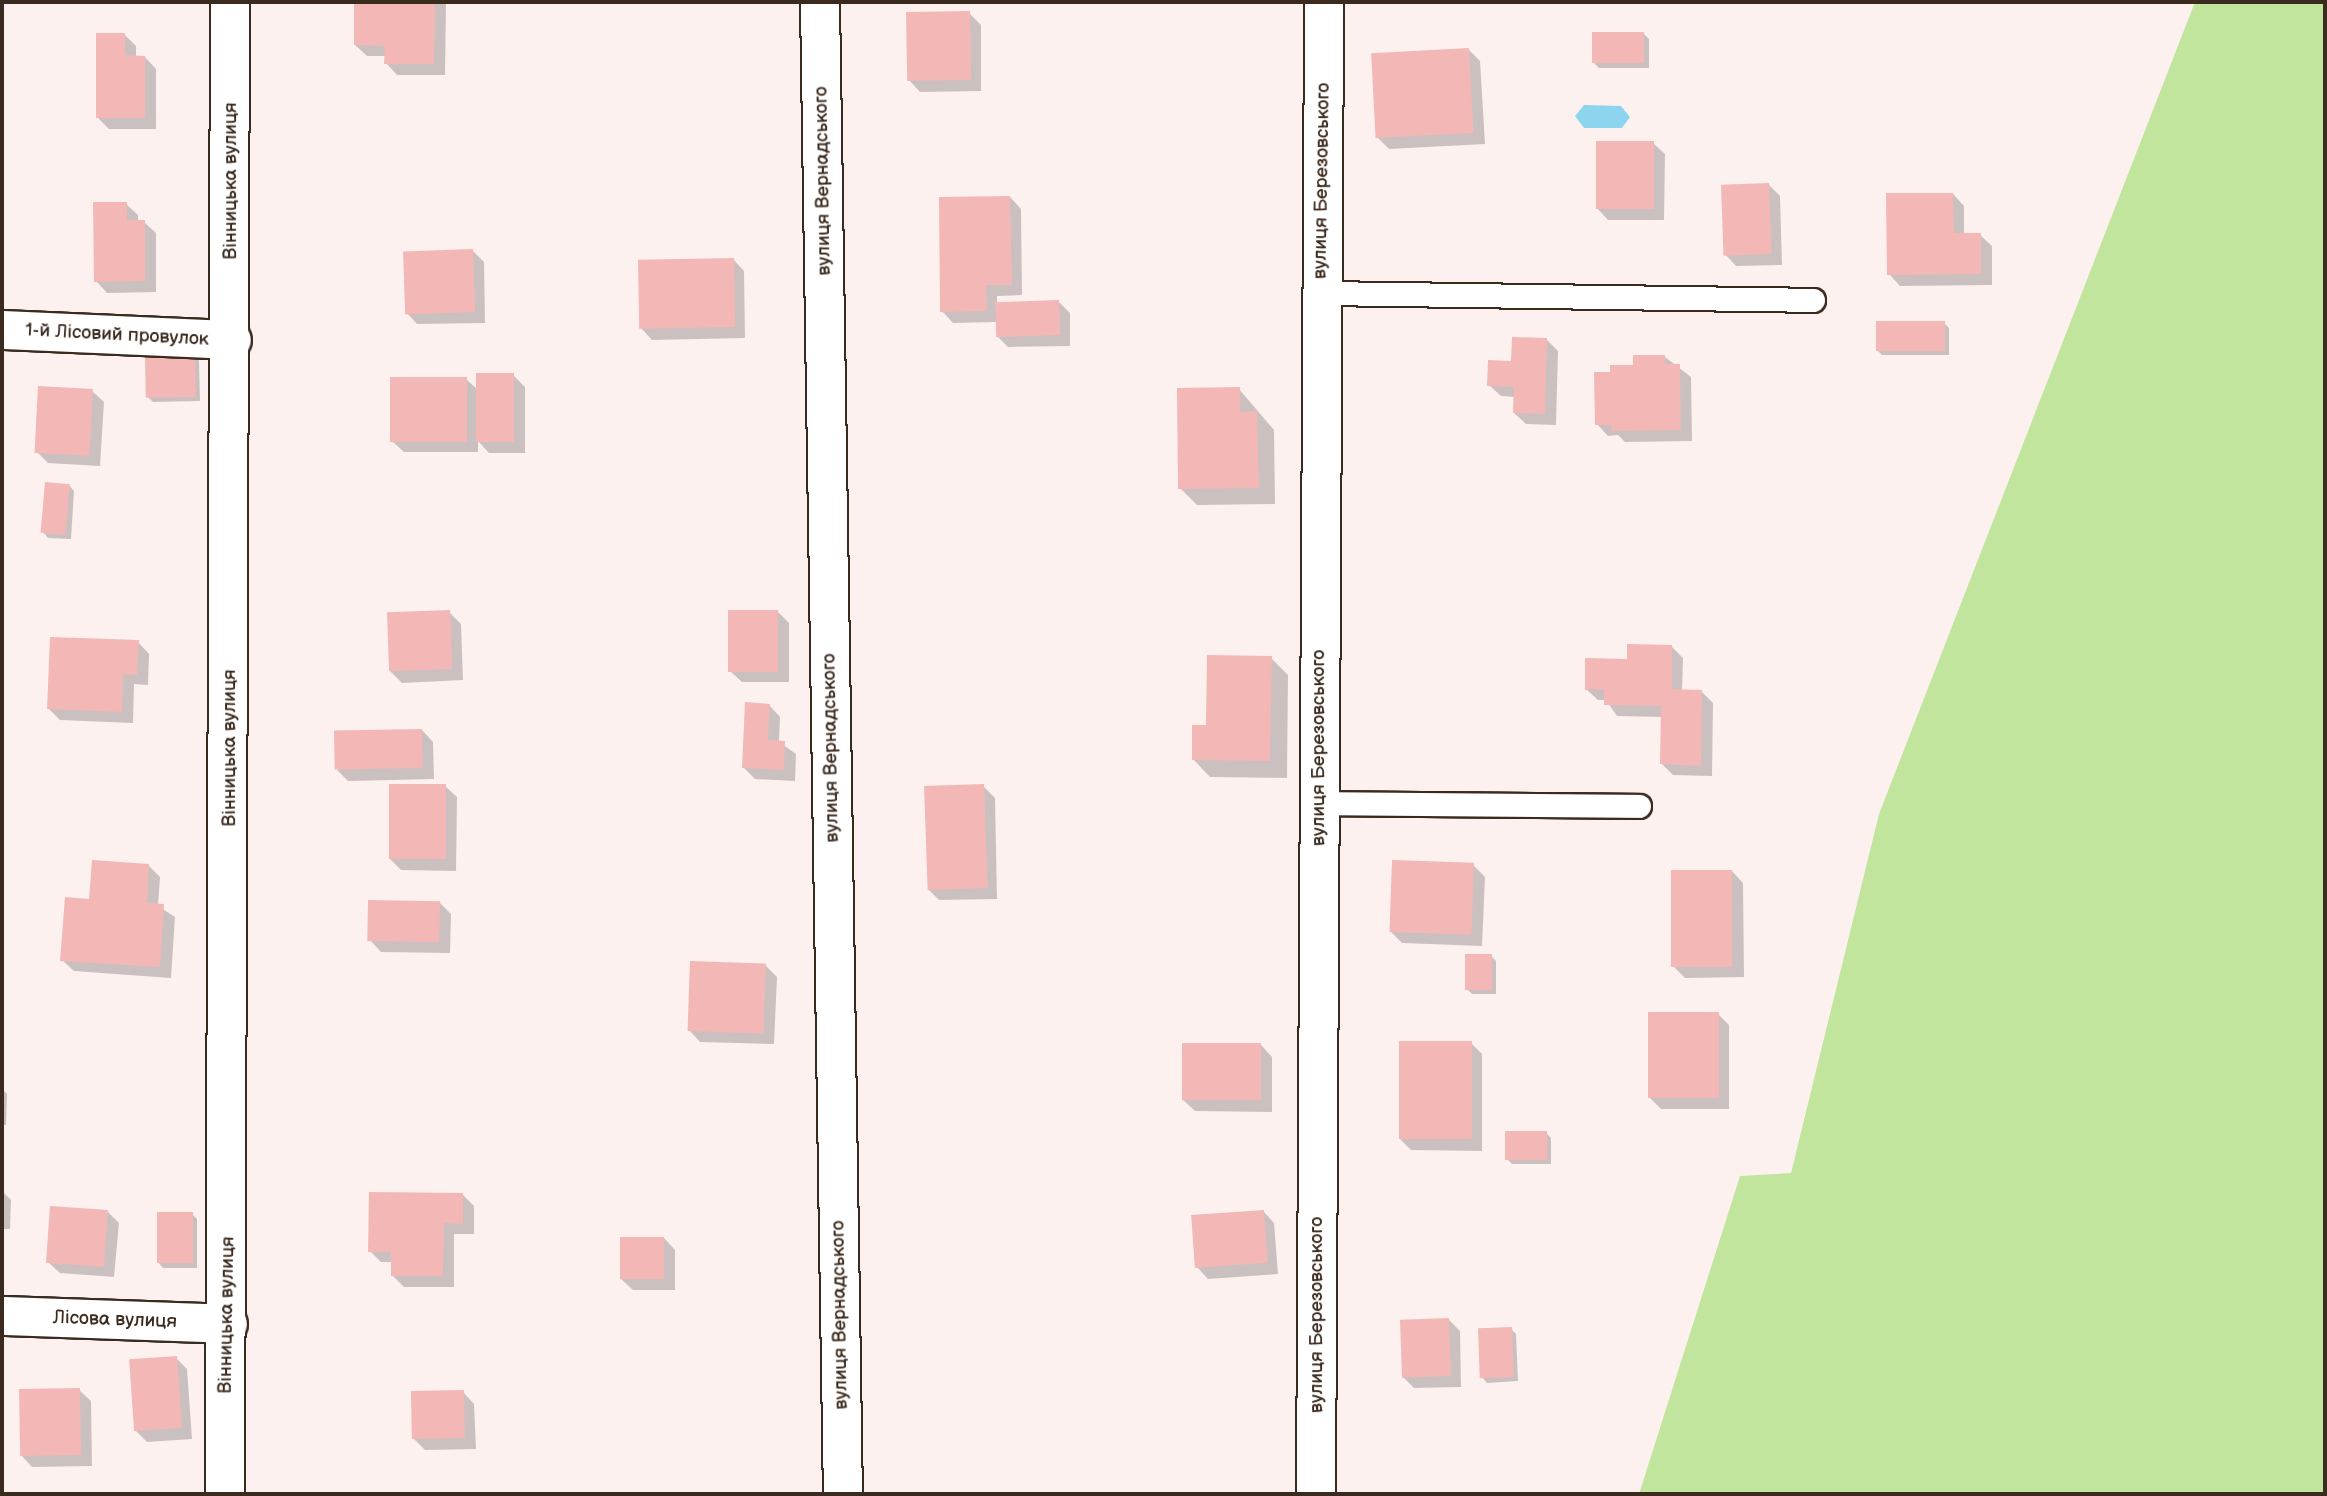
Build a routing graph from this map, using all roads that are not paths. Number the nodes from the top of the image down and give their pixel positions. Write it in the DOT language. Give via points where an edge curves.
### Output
graph roads {
  1 [pos="230,2"];
  2 [pos="820,2"];
  3 [pos="1324,2"];
  4 [pos="1321,293"];
  5 [pos="1813,300"];
  6 [pos="2,330"];
  7 [pos="232,340"];
  8 [pos="1318,803"];
  9 [pos="1639,806"];
  10 [pos="2,1316"];
  11 [pos="228,1324"];
  12 [pos="225,1494"];
  13 [pos="843,1494"];
  14 [pos="1316,1494"];
  1 -- 7 [label="street, Вінницька вулиця"];
  2 -- 13 [label="street, вулиця Вернадського"];
  3 -- 4 [label="street, вулиця Березовського"];
  4 -- 5 [label="lane"];
  4 -- 8 [label="street, вулиця Березовського"];
  6 -- 7 [label="street, 1-й Лісовий провулок"];
  7 -- 11 [label="street, Вінницька вулиця"];
  8 -- 9 [label="lane"];
  8 -- 14 [label="street, вулиця Березовського"];
  10 -- 11 [label="street, Лісова вулиця"];
  11 -- 12 [label="street, Вінницька вулиця"];
}
